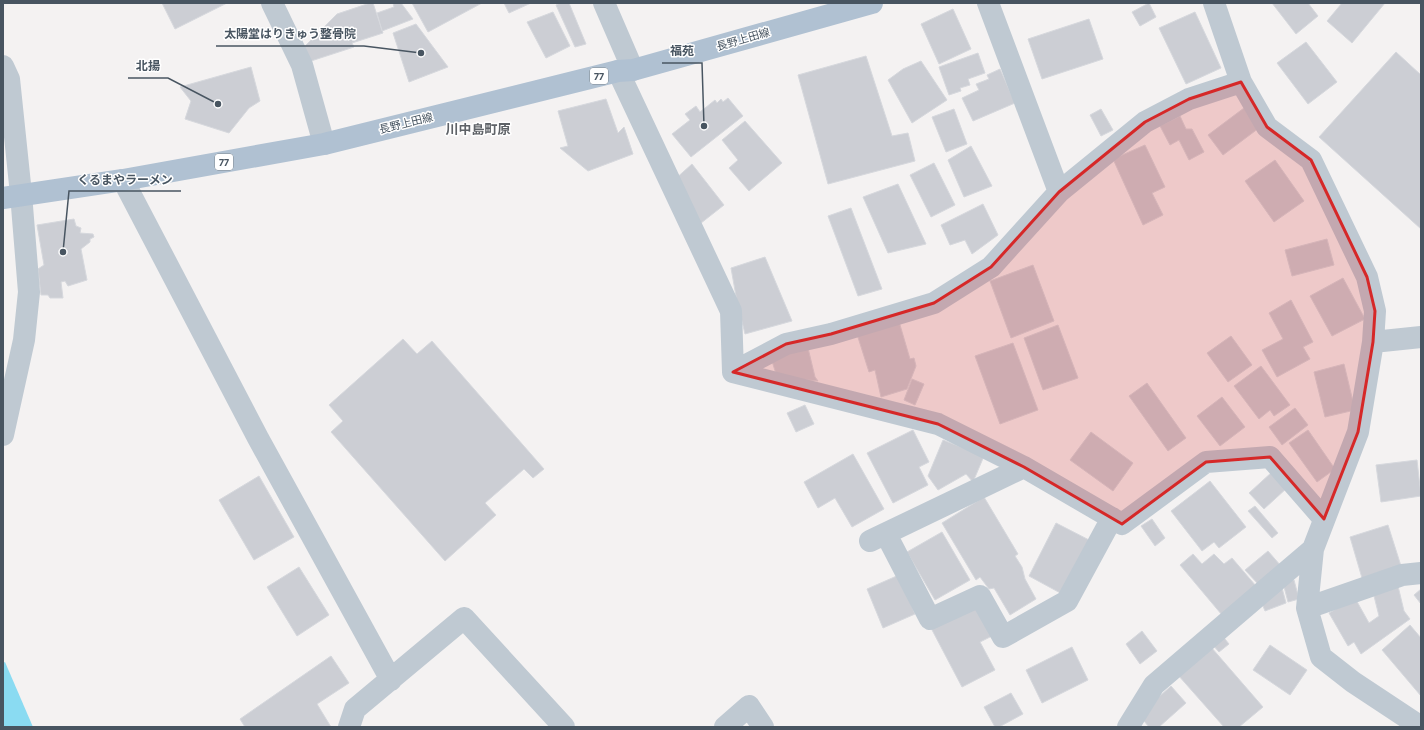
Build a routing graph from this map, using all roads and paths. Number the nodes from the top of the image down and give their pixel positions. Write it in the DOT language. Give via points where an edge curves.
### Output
graph roads {
  1 [pos="272,3"];
  2 [pos="604,3"];
  3 [pos="872,3"];
  4 [pos="988,3"];
  5 [pos="1214,3"];
  6 [pos="3,66"];
  7 [pos="626,70"];
  8 [pos="1241,82"];
  9 [pos="324,144"];
  10 [pos="123,180"];
  11 [pos="1059,192"];
  12 [pos="12,196"];
  13 [pos="1421,337"];
  14 [pos="1373,342"];
  15 [pos="733,372"];
  16 [pos="3,434"];
  17 [pos="1024,467"];
  18 [pos="1112,518"];
  19 [pos="1324,519"];
  20 [pos="1313,549"];
  21 [pos="1421,573"];
  22 [pos="1307,608"];
  23 [pos="391,680"];
  24 [pos="349,727"];
  25 [pos="564,727"];
  26 [pos="725,727"];
  27 [pos="763,727"];
  28 [pos="1128,727"];
  29 [pos="1421,727"];
  1 -- 9 [label="street" via="302,65"];
  2 -- 7 [label="street"];
  3 -- 7 [label="main road, 長野上田線 / 77"];
  4 -- 11 [label="street"];
  5 -- 8 [label="street"];
  6 -- 12 [label="street" via="9,79"];
  7 -- 9 [label="main road, 長野上田線 / 77"];
  7 -- 15 [label="street" via="731,311"];
  8 -- 11 [label="street" via="1189,99 1145,122"];
  8 -- 14 [label="street" via="1267,126 1311,160 1368,277 1375,311"];
  9 -- 10 [label="main road, 長野上田線 / 77"];
  10 -- 12 [label="main road, 長野上田線 / 77"];
  10 -- 23 [label="street" via="258,438"];
  11 -- 15 [label="street" via="991,267 934,303 831,334 786,344"];
  12 -- 16 [label="street" via="29,292 24,340"];
  13 -- 14 [label="street"];
  14 -- 19 [label="street" via="1358,432"];
  15 -- 17 [label="street" via="938,424"];
  17 -- 18 [label="street"];
  17 -- 18 [label="street" via="878,537 930,619 980,596 1003,637 1067,601"];
  18 -- 19 [label="street" via="1122,524 1206,462 1270,457"];
  19 -- 20 [label="street"];
  20 -- 22 [label="street"];
  20 -- 28 [label="street" via="1154,685"];
  21 -- 22 [label="street" via="1402,574"];
  22 -- 29 [label="street" via="1321,657 1353,682"];
  23 -- 24 [label="street" via="355,709"];
  23 -- 25 [label="street" via="464,618"];
  26 -- 27 [label="street" via="749,706"];
}
